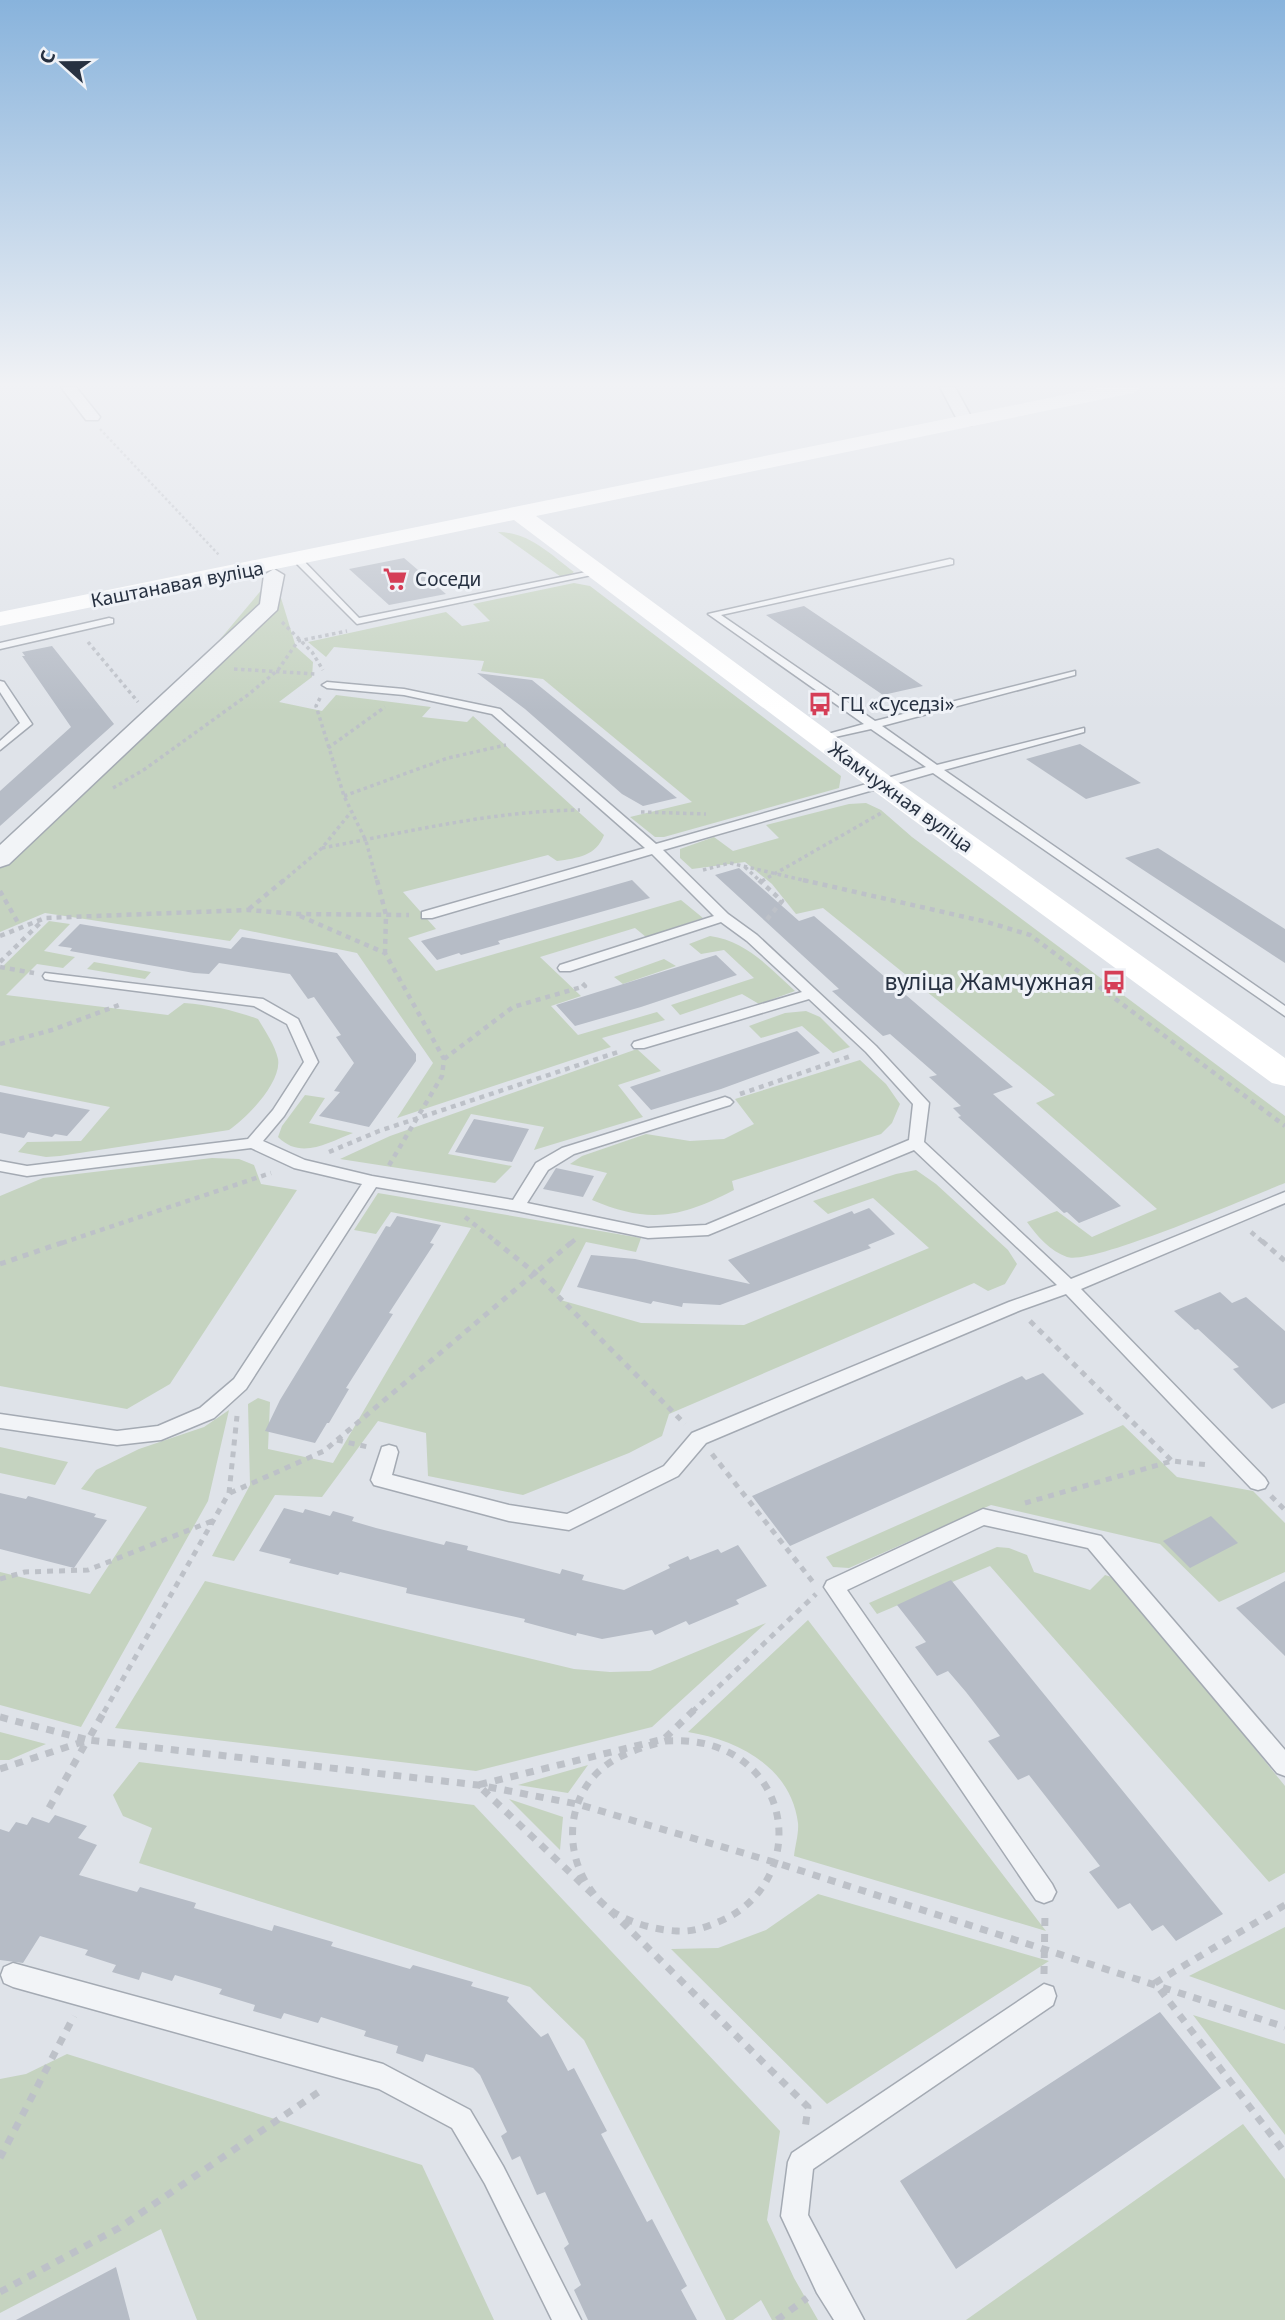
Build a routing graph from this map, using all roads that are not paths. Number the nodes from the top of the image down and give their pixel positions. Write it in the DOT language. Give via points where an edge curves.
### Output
graph roads {
  1 [pos="610,495"];
  2 [pos="519,514"];
  3 [pos="298,560"];
  4 [pos="950,562"];
  5 [pos="596,573"];
  6 [pos="274,575"];
  7 [pos="0,620"];
  8 [pos="109,621"];
  9 [pos="0,646"];
  10 [pos="1071,673"];
  11 [pos="0,684"];
  12 [pos="327,685"];
  13 [pos="872,726"];
  14 [pos="1080,730"];
  15 [pos="821,739"];
  16 [pos="0,747"];
  17 [pos="933,769"];
  18 [pos="893,791"];
  19 [pos="654,849"];
  20 [pos="0,859"];
  21 [pos="427,915"];
  22 [pos="723,917"];
  23 [pos="565,968"];
  24 [pos="50,976"];
  25 [pos="811,994"];
  26 [pos="1285,1013"];
  27 [pos="639,1045"];
  28 [pos="1285,1075"];
  29 [pos="724,1102"];
  30 [pos="253,1143"];
  31 [pos="916,1143"];
  32 [pos="0,1166"];
  33 [pos="372,1181"];
  34 [pos="1285,1197"];
  35 [pos="517,1206"];
  36 [pos="1069,1287"];
  37 [pos="0,1421"];
  38 [pos="389,1452"];
  39 [pos="1258,1483"];
  40 [pos="1285,1766"];
  41 [pos="1044,1892"];
  42 [pos="13,1975"];
  43 [pos="1044,1996"];
  44 [pos="567,2320"];
  45 [pos="850,2320"];
  1 -- 2 [label="main road, Каштанавая вуліца"];
  2 -- 3 [label="main road, Каштанавая вуліца"];
  2 -- 5 [label="main road, Жамчужная вуліца"];
  3 -- 5 [label="lane" via="357,621"];
  3 -- 7 [label="main road, Каштанавая вуліца"];
  4 -- 13 [label="lane" via="713,614"];
  5 -- 15 [label="main road, Жамчужная вуліца"];
  6 -- 20 [label="street, Каштанавая вуліца" via="270,606"];
  8 -- 9 [label="lane"];
  10 -- 13 [label="lane"];
  11 -- 16 [label="lane" via="26,723"];
  12 -- 19 [label="lane" via="404,692 496,712"];
  13 -- 15 [label="lane"];
  13 -- 17 [label="lane"];
  14 -- 17 [label="lane"];
  15 -- 18 [label="main road, Жамчужная вуліца"];
  17 -- 18 [label="lane"];
  17 -- 26 [label="lane"];
  18 -- 19 [label="lane"];
  18 -- 28 [label="main road, Жамчужная вуліца"];
  19 -- 21 [label="lane"];
  19 -- 22 [label="lane"];
  22 -- 23 [label="lane"];
  22 -- 25 [label="lane"];
  24 -- 30 [label="lane" via="258,1002 293,1022 311,1062 279,1113"];
  25 -- 27 [label="lane"];
  25 -- 31 [label="lane" via="872,1049 921,1103"];
  29 -- 35 [label="lane" via="568,1151 542,1167"];
  30 -- 32 [label="lane" via="27,1171"];
  30 -- 33 [label="lane" via="300,1164"];
  31 -- 35 [label="lane" via="708,1230 648,1233"];
  31 -- 36 [label="lane"];
  33 -- 35 [label="lane"];
  33 -- 37 [label="lane" via="240,1384 207,1413 161,1433 117,1438"];
  34 -- 36 [label="lane"];
  36 -- 38 [label="lane" via="699,1438 671,1471 569,1522 509,1513 381,1480"];
  36 -- 39 [label="lane"];
  40 -- 41 [label="lane" via="1094,1542 983,1517 834,1587"];
  42 -- 44 [label="lane" via="383,2077 461,2119"];
  43 -- 45 [label="lane" via="801,2162 794,2216"];
}
